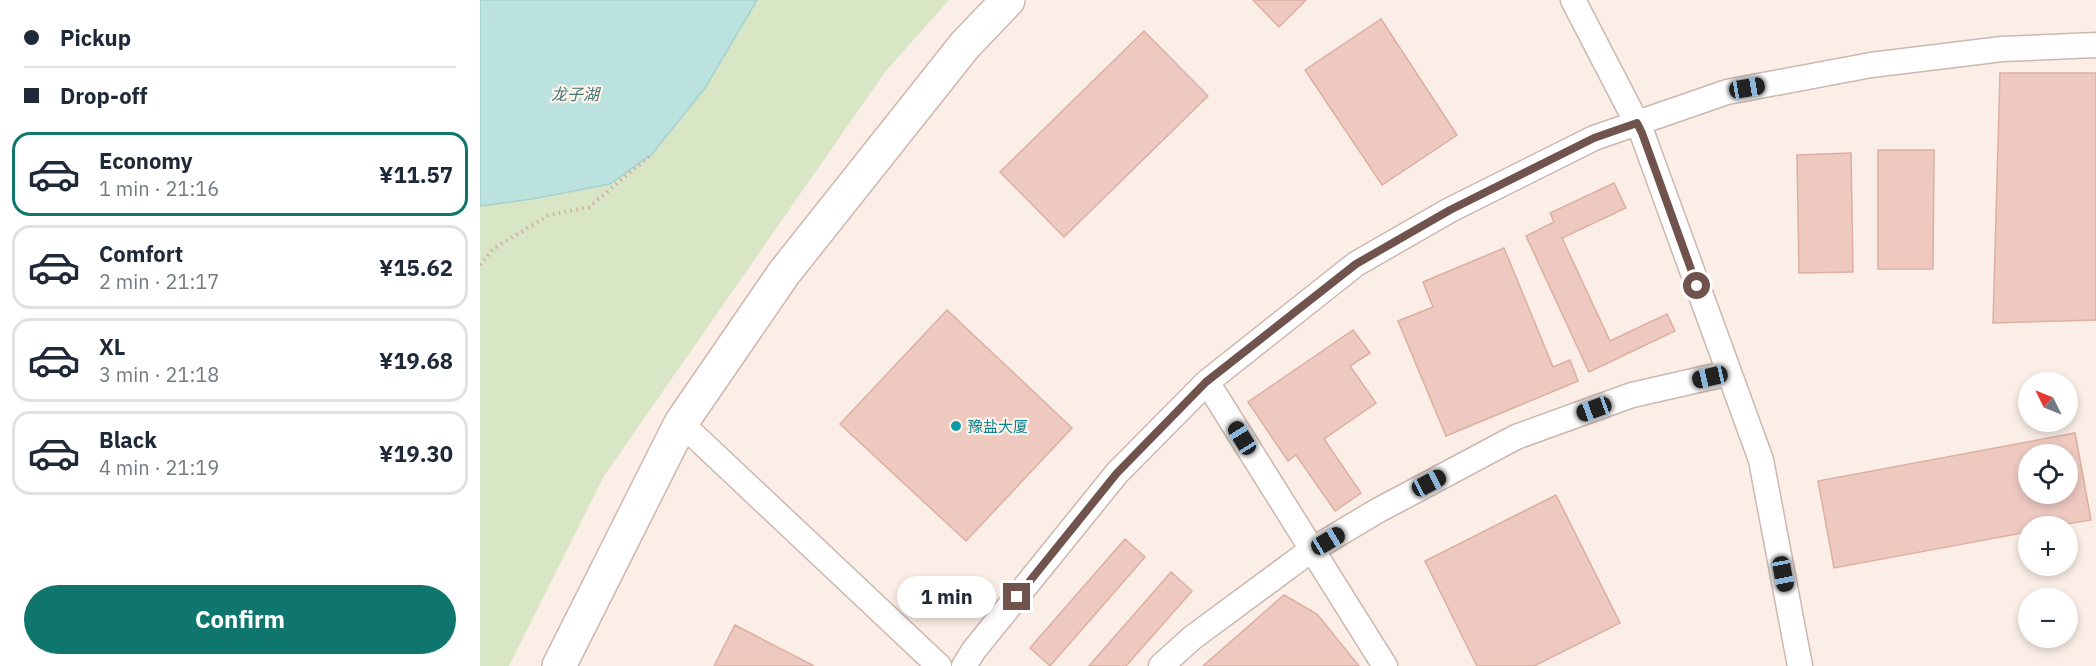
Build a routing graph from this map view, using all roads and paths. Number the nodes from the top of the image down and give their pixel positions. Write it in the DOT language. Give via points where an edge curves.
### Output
graph roads {
  1 [pos="1008,0"];
  2 [pos="1573,0"];
  3 [pos="2096,45"];
  4 [pos="1637,123"];
  5 [pos="652,154"];
  6 [pos="480,265"];
  7 [pos="1729,373"];
  8 [pos="1206,382"];
  9 [pos="681,423"];
  10 [pos="1312,550"];
  11 [pos="559,666"];
  12 [pos="939,666"];
  13 [pos="964,666"];
  14 [pos="1161,666"];
  15 [pos="1385,666"];
  16 [pos="1800,666"];
  1 -- 9 [label="street" via="965,45 784,273"];
  2 -- 4 [label="street"];
  3 -- 4 [label="street" via="2002,49 1871,65 1727,92"];
  4 -- 7 [label="street"];
  4 -- 8 [label="street" via="1594,138 1450,210 1356,264"];
  5 -- 6 [label="path" via="589,207 549,215 493,249"];
  7 -- 10 [label="street" via="1632,395 1516,437"];
  7 -- 16 [label="street" via="1761,460"];
  8 -- 10 [label="street"];
  8 -- 13 [label="street" via="1117,473"];
  9 -- 11 [label="street"];
  9 -- 12 [label="street"];
  10 -- 14 [label="street" via="1192,638"];
  10 -- 15 [label="street"];
}
